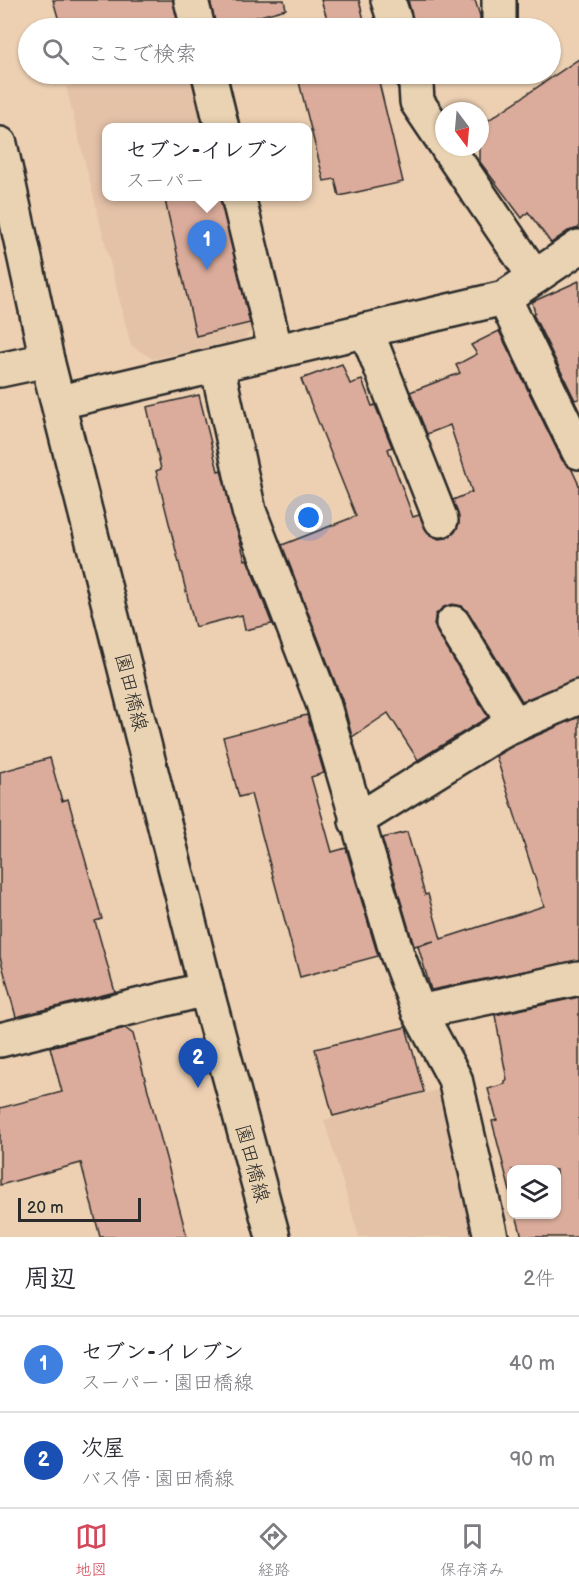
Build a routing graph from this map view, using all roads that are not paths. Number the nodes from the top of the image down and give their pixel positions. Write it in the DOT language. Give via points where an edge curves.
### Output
graph roads {
  1 [pos="191,0"];
  2 [pos="388,0"];
  3 [pos="499,0"];
  4 [pos="196,18"];
  5 [pos="394,18"];
  6 [pos="499,18"];
  7 [pos="211,84"];
  8 [pos="421,84"];
  9 [pos="221,123"];
  10 [pos="435,129"];
  11 [pos="0,144"];
  12 [pos="453,156"];
  13 [pos="239,201"];
  14 [pos="579,247"];
  15 [pos="535,277"];
  16 [pos="504,298"];
  17 [pos="366,330"];
  18 [pos="276,352"];
  19 [pos="47,360"];
  20 [pos="217,365"];
  21 [pos="0,370"];
  22 [pos="60,402"];
  23 [pos="579,452"];
  24 [pos="441,520"];
  25 [pos="453,623"];
  26 [pos="579,697"];
  27 [pos="514,724"];
  28 [pos="356,821"];
  29 [pos="579,978"];
  30 [pos="206,989"];
  31 [pos="418,1012"];
  32 [pos="0,1040"];
  33 [pos="273,1237"];
  34 [pos="491,1237"];
  1 -- 4 [label="street"];
  2 -- 5 [label="street"];
  3 -- 6 [label="street"];
  7 -- 9 [label="street"];
  8 -- 10 [label="street" via="417,102"];
  11 -- 19 [label="street, 園田橋線"];
  12 -- 15 [label="street"];
  13 -- 18 [label="street"];
  14 -- 15 [label="street"];
  15 -- 16 [label="street"];
  16 -- 17 [label="street"];
  16 -- 23 [label="street"];
  17 -- 18 [label="street"];
  17 -- 24 [label="street"];
  18 -- 20 [label="street"];
  19 -- 21 [label="street"];
  19 -- 22 [label="street, 園田橋線"];
  20 -- 22 [label="street"];
  20 -- 28 [label="street" via="249,511 323,703"];
  22 -- 30 [label="street, 園田橋線"];
  25 -- 27 [label="street"];
  26 -- 27 [label="street"];
  27 -- 28 [label="street"];
  28 -- 31 [label="street"];
  29 -- 31 [label="street"];
  30 -- 32 [label="street"];
  30 -- 33 [label="street, 園田橋線"];
  31 -- 34 [label="street" via="455,1079"];
}
